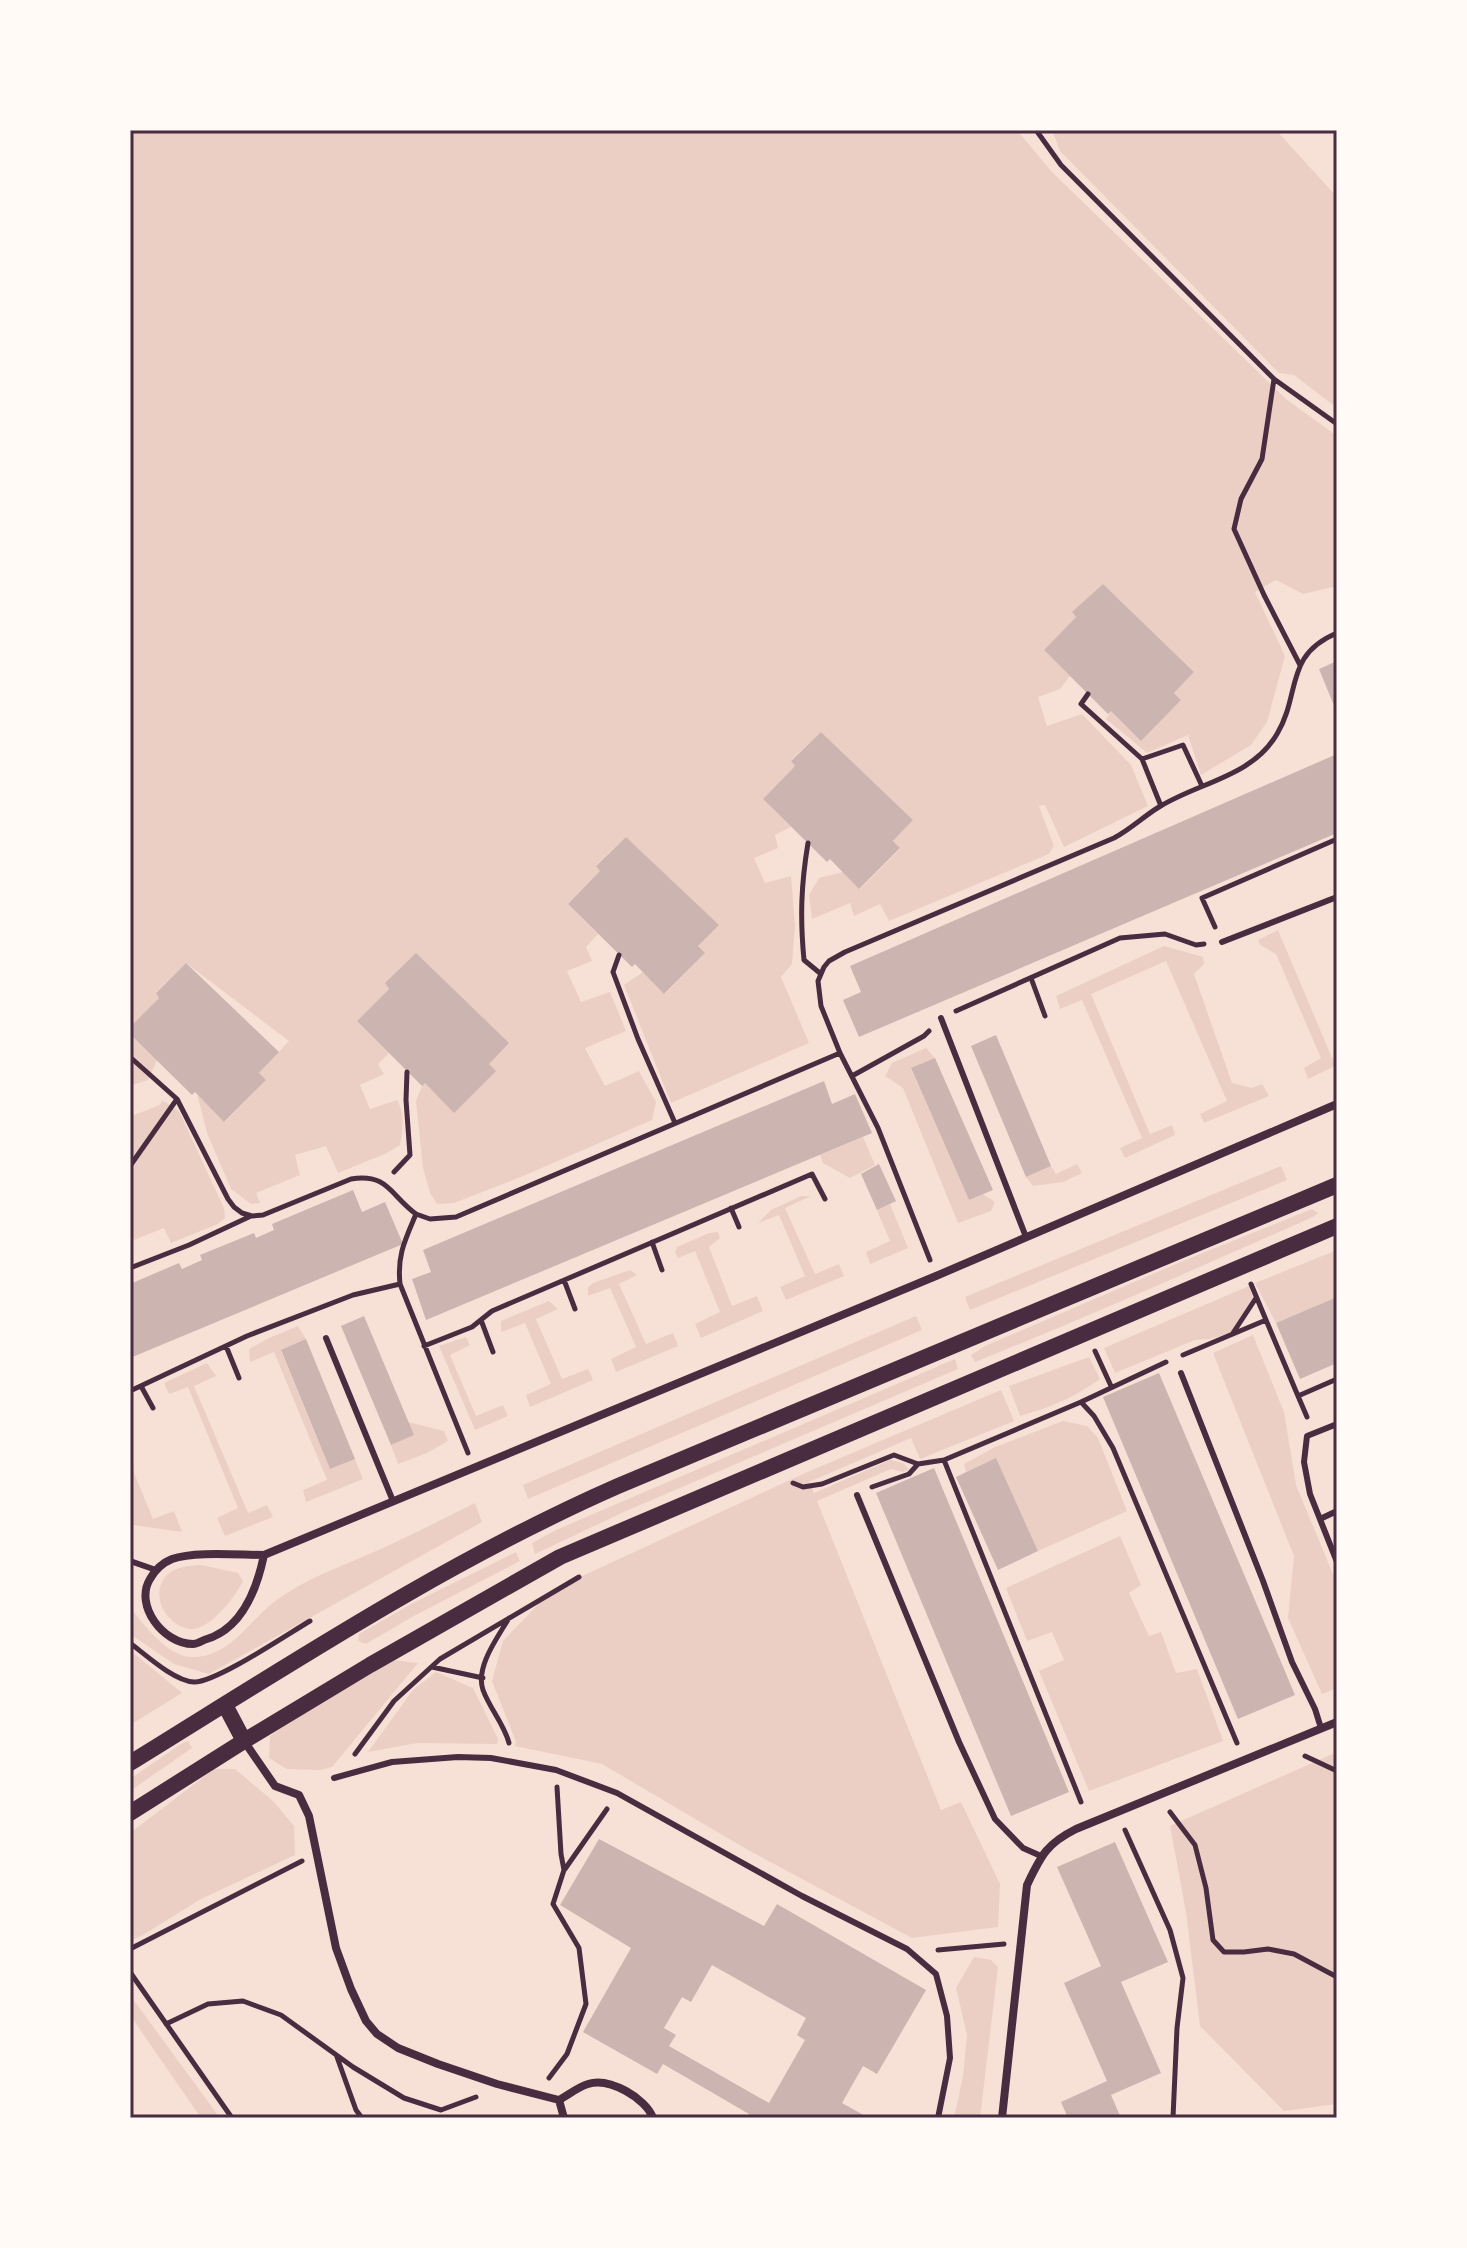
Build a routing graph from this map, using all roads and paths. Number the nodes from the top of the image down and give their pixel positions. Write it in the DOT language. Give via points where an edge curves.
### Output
graph roads {
  1 [pos="1036,130"];
  2 [pos="1274,379"];
  3 [pos="1337,424"];
  4 [pos="1337,633"];
  5 [pos="1300,665"];
  6 [pos="1088,694"];
  7 [pos="1142,759"];
  8 [pos="1202,786"];
  9 [pos="1161,806"];
  10 [pos="1337,839"];
  11 [pos="808,843"];
  12 [pos="1337,897"];
  13 [pos="1222,942"];
  14 [pos="619,955"];
  15 [pos="821,974"];
  16 [pos="1031,978"];
  17 [pos="1045,1016"];
  18 [pos="941,1018"];
  19 [pos="840,1053"];
  20 [pos="130,1057"];
  21 [pos="407,1072"];
  22 [pos="852,1076"];
  23 [pos="177,1099"];
  24 [pos="1337,1104"];
  25 [pos="675,1123"];
  26 [pos="130,1166"];
  27 [pos="394,1172"];
  28 [pos="1337,1185"];
  29 [pos="825,1199"];
  30 [pos="731,1208"];
  31 [pos="416,1214"];
  32 [pos="252,1216"];
  33 [pos="1337,1226"];
  34 [pos="739,1227"];
  35 [pos="1026,1237"];
  36 [pos="652,1242"];
  37 [pos="130,1268"];
  38 [pos="662,1270"];
  39 [pos="936,1276"];
  40 [pos="1249,1279"];
  41 [pos="564,1280"];
  42 [pos="400,1284"];
  43 [pos="1257,1297"];
  44 [pos="575,1309"];
  45 [pos="481,1320"];
  46 [pos="1266,1320"];
  47 [pos="1233,1334"];
  48 [pos="326,1338"];
  49 [pos="1093,1345"];
  50 [pos="226,1346"];
  51 [pos="424,1346"];
  52 [pos="493,1352"];
  53 [pos="1181,1373"];
  54 [pos="239,1378"];
  55 [pos="1337,1379"];
  56 [pos="141,1386"];
  57 [pos="1111,1386"];
  58 [pos="130,1391"];
  59 [pos="1081,1402"];
  60 [pos="153,1408"];
  61 [pos="1337,1424"];
  62 [pos="944,1460"];
  63 [pos="918,1464"];
  64 [pos="474,1468"];
  65 [pos="780,1479"];
  66 [pos="857,1495"];
  67 [pos="393,1501"];
  68 [pos="1337,1511"];
  69 [pos="1320,1519"];
  70 [pos="264,1555"];
  71 [pos="130,1561"];
  72 [pos="1337,1562"];
  73 [pos="156,1570"];
  74 [pos="509,1618"];
  75 [pos="130,1643"];
  76 [pos="431,1667"];
  77 [pos="422,1675"];
  78 [pos="212,1678"];
  79 [pos="483,1678"];
  80 [pos="225,1705"];
  81 [pos="1337,1722"];
  82 [pos="1321,1728"];
  83 [pos="244,1741"];
  84 [pos="1237,1743"];
  85 [pos="1304,1755"];
  86 [pos="514,1762"];
  87 [pos="130,1763"];
  88 [pos="556,1770"];
  89 [pos="1337,1771"];
  90 [pos="344,1775"];
  91 [pos="334,1778"];
  92 [pos="617,1793"];
  93 [pos="1081,1802"];
  94 [pos="1170,1812"];
  95 [pos="130,1813"];
  96 [pos="1125,1830"];
  97 [pos="313,1839"];
  98 [pos="1041,1856"];
  99 [pos="564,1870"];
  100 [pos="1021,1942"];
  101 [pos="130,1949"];
  102 [pos="907,1949"];
  103 [pos="130,1972"];
  104 [pos="1337,1977"];
  105 [pos="166,2024"];
  106 [pos="337,2056"];
  107 [pos="497,2084"];
  108 [pos="538,2094"];
  109 [pos="559,2100"];
  110 [pos="232,2118"];
  111 [pos="362,2118"];
  112 [pos="564,2118"];
  113 [pos="653,2118"];
  114 [pos="938,2118"];
  115 [pos="1002,2118"];
  116 [pos="1173,2118"];
  1 -- 2 [label="path" via="1061,165"];
  2 -- 3 [label="path"];
  2 -- 5 [label="path" via="1262,459 1241,499 1234,529"];
  4 -- 5 [label="path" via="1321,640"];
  5 -- 8 [label="path" via="1277,735 1240,770"];
  6 -- 7 [label="path" via="1081,704"];
  7 -- 8 [label="path" via="1183,745"];
  7 -- 9 [label="path"];
  8 -- 9 [label="path"];
  9 -- 15 [label="path" via="1114,838 845,952 829,961"];
  10 -- 13 [label="path" via="1202,898"];
  11 -- 15 [label="path" via="801,887 804,960"];
  12 -- 13 [label="lane"];
  13 -- 16 [label="path" via="1196,945 1165,934 1120,938"];
  14 -- 25 [label="path" via="613,972"];
  15 -- 19 [label="path" via="821,1006"];
  16 -- 17 [label="path"];
  16 -- 18 [label="path"];
  18 -- 22 [label="path" via="924,1036"];
  18 -- 35 [label="lane"];
  19 -- 22 [label="path"];
  19 -- 25 [label="path"];
  20 -- 23 [label="path"];
  21 -- 27 [label="path" via="410,1155"];
  22 -- 39 [label="path"];
  23 -- 26 [label="path"];
  23 -- 32 [label="path" via="228,1199"];
  24 -- 35 [label="street"];
  25 -- 31 [label="path" via="456,1217"];
  28 -- 80 [label="main road" via="571,1507 479,1553"];
  29 -- 30 [label="path" via="812,1174"];
  30 -- 34 [label="path"];
  30 -- 36 [label="path"];
  31 -- 32 [label="path" via="379,1180 366,1177"];
  31 -- 42 [label="path" via="400,1251"];
  32 -- 37 [label="path"];
  33 -- 83 [label="main road" via="560,1557"];
  35 -- 39 [label="street"];
  36 -- 38 [label="path"];
  36 -- 41 [label="path"];
  39 -- 64 [label="street"];
  40 -- 43 [label="path"];
  41 -- 44 [label="path"];
  41 -- 45 [label="path"];
  42 -- 50 [label="path" via="353,1295"];
  42 -- 51 [label="path"];
  43 -- 46 [label="path"];
  43 -- 47 [label="path"];
  45 -- 51 [label="path"];
  45 -- 52 [label="path"];
  46 -- 47 [label="path"];
  46 -- 55 [label="path" via="1298,1396"];
  47 -- 57 [label="path"];
  48 -- 67 [label="lane"];
  49 -- 57 [label="path"];
  50 -- 54 [label="path"];
  50 -- 56 [label="path"];
  51 -- 64 [label="path"];
  53 -- 82 [label="lane"];
  56 -- 58 [label="path"];
  56 -- 60 [label="path"];
  57 -- 59 [label="path"];
  59 -- 62 [label="path"];
  59 -- 84 [label="path" via="1113,1448"];
  61 -- 69 [label="lane" via="1307,1436 1304,1462"];
  62 -- 63 [label="path"];
  62 -- 93 [label="path"];
  63 -- 65 [label="path" via="894,1455 822,1484 803,1487"];
  63 -- 66 [label="path" via="909,1474"];
  64 -- 67 [label="street"];
  66 -- 98 [label="lane" via="995,1819 1023,1848"];
  67 -- 70 [label="street"];
  68 -- 69 [label="lane"];
  69 -- 72 [label="lane"];
  70 -- 73 [label="street" via="188,1555"];
  70 -- 73 [label="street" via="248,1603 231,1626 193,1644 174,1639 147,1609 145,1587"];
  71 -- 73 [label="lane"];
  74 -- 79 [label="path" via="485,1658"];
  75 -- 78 [label="path" via="180,1677 193,1682"];
  76 -- 79 [label="path"];
  77 -- 90 [label="path" via="394,1701"];
  79 -- 86 [label="path" via="482,1688 506,1733"];
  80 -- 83 [label="main road"];
  80 -- 87 [label="main road"];
  81 -- 82 [label="street"];
  82 -- 98 [label="street" via="1076,1829 1056,1839"];
  83 -- 95 [label="main road"];
  83 -- 97 [label="street" via="275,1786 299,1795"];
  85 -- 89 [label="path"];
  86 -- 88 [label="lane"];
  86 -- 90 [label="lane" via="425,1758"];
  88 -- 92 [label="lane"];
  88 -- 99 [label="path"];
  90 -- 91 [label="lane"];
  92 -- 99 [label="path"];
  92 -- 102 [label="lane"];
  94 -- 104 [label="path" via="1195,1845 1213,1940 1224,1952 1268,1949 1294,1954"];
  96 -- 116 [label="path" via="1170,1930 1183,1978"];
  97 -- 101 [label="path" via="303,1861"];
  97 -- 107 [label="street" via="336,1948 366,2021 398,2048"];
  98 -- 100 [label="street" via="1027,1885"];
  99 -- 108 [label="path" via="553,1904 579,1948 586,2004 567,2054"];
  100 -- 102 [label="path"];
  100 -- 115 [label="street"];
  102 -- 114 [label="lane" via="936,1974 947,2016 950,2058"];
  103 -- 105 [label="path"];
  105 -- 106 [label="path" via="208,2004 243,2001 281,2015"];
  105 -- 110 [label="path"];
  106 -- 107 [label="path" via="404,2098 441,2110"];
  106 -- 111 [label="path"];
  107 -- 108 [label="street"];
  108 -- 109 [label="street"];
  109 -- 112 [label="street"];
  109 -- 113 [label="street" via="589,2083 606,2083 642,2101"];
}
